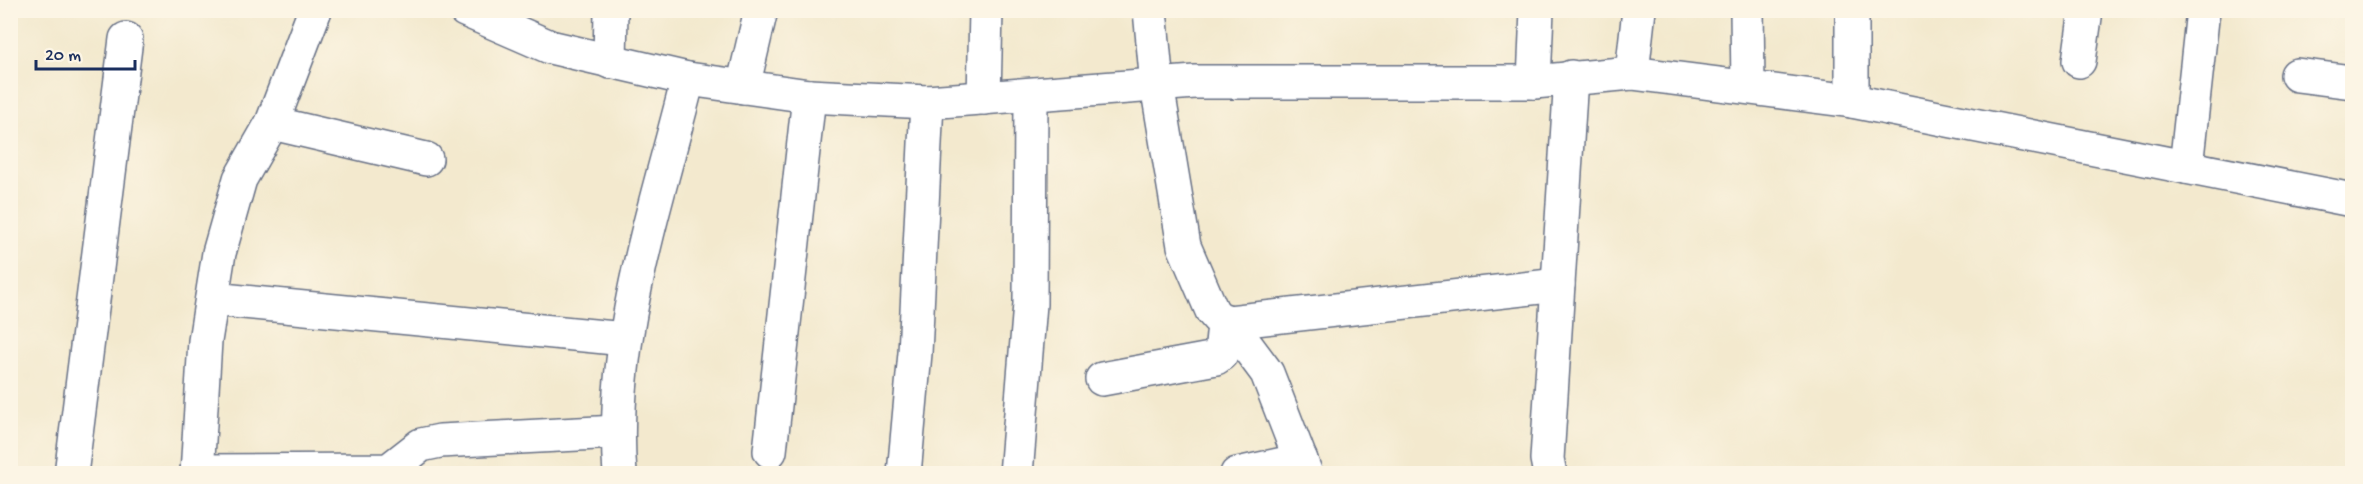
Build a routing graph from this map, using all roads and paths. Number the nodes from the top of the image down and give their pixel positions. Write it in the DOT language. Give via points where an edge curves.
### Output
graph roads {
  1 [pos="315,10"];
  2 [pos="465,10"];
  3 [pos="611,10"];
  4 [pos="761,10"];
  5 [pos="986,10"];
  6 [pos="1150,10"];
  7 [pos="1537,10"];
  8 [pos="1639,10"];
  9 [pos="1747,10"];
  10 [pos="1852,10"];
  11 [pos="2086,10"];
  12 [pos="2203,10"];
  13 [pos="524,23"];
  14 [pos="126,39"];
  15 [pos="2079,61"];
  16 [pos="610,62"];
  17 [pos="1632,73"];
  18 [pos="2297,75"];
  19 [pos="1571,77"];
  20 [pos="688,80"];
  21 [pos="1534,82"];
  22 [pos="2352,82"];
  23 [pos="1157,85"];
  24 [pos="743,87"];
  25 [pos="1748,87"];
  26 [pos="1031,95"];
  27 [pos="809,96"];
  28 [pos="984,98"];
  29 [pos="1852,101"];
  30 [pos="927,102"];
  31 [pos="272,123"];
  32 [pos="426,159"];
  33 [pos="2186,167"];
  34 [pos="2352,200"];
  35 [pos="1558,285"];
  36 [pos="212,299"];
  37 [pos="1234,327"];
  38 [pos="625,339"];
  39 [pos="1102,379"];
  40 [pos="616,432"];
  41 [pos="770,451"];
  42 [pos="1304,467"];
  43 [pos="197,472"];
  44 [pos="70,474"];
  45 [pos="620,474"];
  46 [pos="904,474"];
  47 [pos="1016,474"];
  48 [pos="1237,474"];
  49 [pos="1550,474"];
  1 -- 31 [label="street"];
  2 -- 13 [label="street"];
  3 -- 16 [label="street"];
  4 -- 24 [label="street"];
  5 -- 28 [label="street"];
  6 -- 23 [label="street"];
  7 -- 21 [label="street"];
  8 -- 17 [label="street"];
  9 -- 25 [label="street"];
  10 -- 29 [label="street"];
  11 -- 15 [label="street"];
  12 -- 33 [label="street"];
  13 -- 16 [label="street" via="550,47"];
  14 -- 44 [label="street"];
  16 -- 20 [label="street"];
  17 -- 19 [label="street"];
  17 -- 25 [label="street"];
  18 -- 22 [label="street"];
  19 -- 21 [label="street"];
  19 -- 35 [label="street"];
  20 -- 24 [label="street"];
  20 -- 38 [label="street"];
  21 -- 23 [label="street"];
  23 -- 26 [label="street"];
  23 -- 37 [label="street" via="1184,246 1212,311"];
  24 -- 27 [label="street"];
  25 -- 29 [label="street"];
  26 -- 28 [label="street"];
  26 -- 47 [label="street" via="1030,304"];
  27 -- 30 [label="street"];
  27 -- 41 [label="street"];
  28 -- 30 [label="street"];
  29 -- 33 [label="street"];
  30 -- 46 [label="street" via="915,353"];
  31 -- 32 [label="street"];
  31 -- 36 [label="street" via="240,179 219,253"];
  33 -- 34 [label="street"];
  35 -- 37 [label="street"];
  35 -- 49 [label="street" via="1547,459"];
  36 -- 38 [label="street"];
  36 -- 43 [label="street" via="205,341"];
  37 -- 39 [label="street" via="1223,334 1221,354 1216,358"];
  37 -- 42 [label="street" via="1267,373"];
  38 -- 40 [label="street"];
  40 -- 43 [label="street" via="440,441 408,452 389,470"];
  40 -- 45 [label="street"];
  42 -- 48 [label="street"];
}
